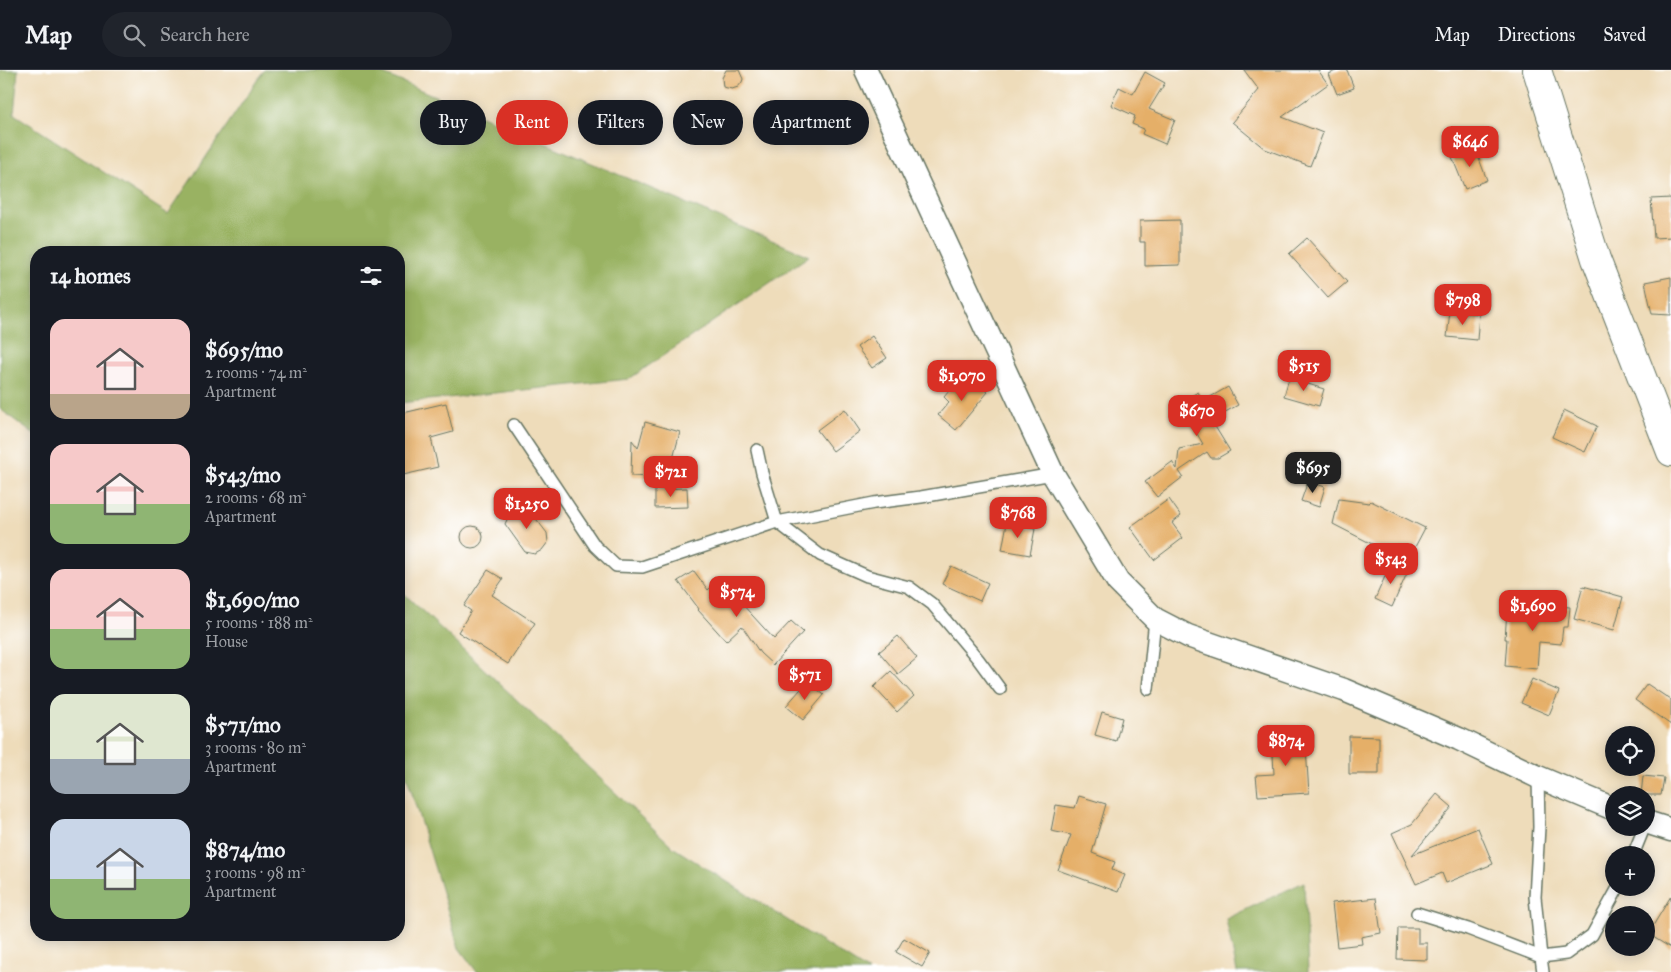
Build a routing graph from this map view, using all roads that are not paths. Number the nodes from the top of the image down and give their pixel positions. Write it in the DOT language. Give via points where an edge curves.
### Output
graph roads {
  1 [pos="866,70"];
  2 [pos="1537,70"];
  3 [pos="514,425"];
  4 [pos="1668,435"];
  5 [pos="757,450"];
  6 [pos="1053,474"];
  7 [pos="777,522"];
  8 [pos="1155,619"];
  9 [pos="1000,688"];
  10 [pos="1148,689"];
  11 [pos="1538,777"];
  12 [pos="1605,804"];
  13 [pos="1655,825"];
  14 [pos="1671,830"];
  15 [pos="1614,896"];
  16 [pos="1417,913"];
  17 [pos="1541,957"];
  18 [pos="1543,972"];
  1 -- 6 [label="street"];
  2 -- 4 [label="street" via="1596,259"];
  3 -- 7 [label="lane" via="595,546 616,566 642,567"];
  5 -- 7 [label="lane"];
  6 -- 7 [label="lane"];
  6 -- 8 [label="street" via="1118,582"];
  7 -- 9 [label="lane" via="820,555 867,576 909,587 924,598"];
  8 -- 10 [label="lane"];
  8 -- 11 [label="street" via="1188,636 1344,690"];
  11 -- 12 [label="street"];
  11 -- 17 [label="lane" via="1535,897"];
  13 -- 14 [label="street"];
  15 -- 17 [label="lane" via="1592,935 1566,954"];
  16 -- 17 [label="lane"];
  17 -- 18 [label="lane"];
}
